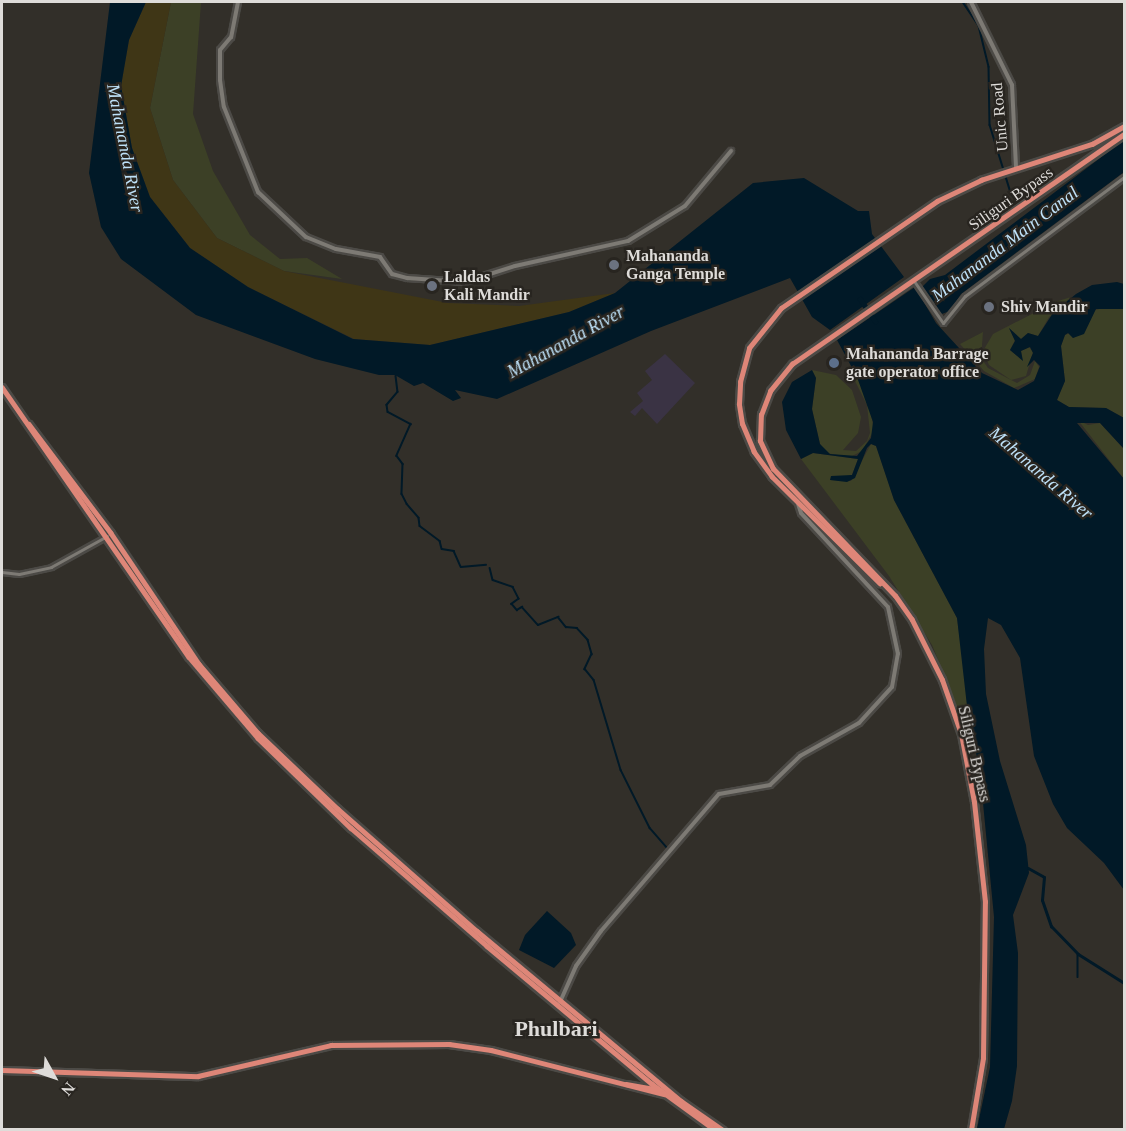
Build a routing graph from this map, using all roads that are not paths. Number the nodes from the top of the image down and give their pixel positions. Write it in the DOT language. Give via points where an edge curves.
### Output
graph roads {
  1 [pos="237,2"];
  2 [pos="971,2"];
  3 [pos="1125,126"];
  4 [pos="1125,134"];
  5 [pos="731,151"];
  6 [pos="1014,169"];
  7 [pos="1125,177"];
  8 [pos="912,281"];
  9 [pos="2,387"];
  10 [pos="798,504"];
  11 [pos="109,534"];
  12 [pos="2,572"];
  13 [pos="906,612"];
  14 [pos="564,990"];
  15 [pos="554,999"];
  16 [pos="559,1003"];
  17 [pos="2,1070"];
  18 [pos="645,1078"];
  19 [pos="624,1084"];
  20 [pos="639,1086"];
  21 [pos="660,1090"];
  22 [pos="667,1092"];
  23 [pos="715,1130"];
  24 [pos="723,1130"];
  25 [pos="971,1130"];
  1 -- 5 [label="main road" via="231,37 220,50 220,80 224,107 258,192 306,237 336,249 380,257 392,274 465,282 515,266 628,241 685,206"];
  2 -- 6 [label="main road, Unic Road" via="1012,85"];
  3 -- 6 [label="highway" via="1092,144"];
  4 -- 8 [label="highway, Siliguri Bypass"];
  6 -- 10 [label="highway" via="954,191 781,308 761,328 744,358 739,393 742,424 759,461"];
  7 -- 8 [label="street" via="969,293 944,322"];
  8 -- 13 [label="highway, Siliguri Bypass" via="792,364 770,391 761,415 762,448 780,477"];
  9 -- 11 [label="highway"];
  10 -- 13 [label="highway"];
  10 -- 14 [label="main road" via="801,513 888,608 898,654 892,687 859,723 800,756 770,785 719,794 600,931"];
  11 -- 12 [label="street" via="51,567 19,574"];
  11 -- 15 [label="highway" via="206,673 258,733"];
  13 -- 25 [label="highway, Siliguri Bypass" via="938,671 961,734 980,848 985,902 983,1058"];
  14 -- 15 [label="main road"];
  14 -- 16 [label="main road"];
  15 -- 16 [label="highway"];
  16 -- 18 [label="highway"];
  16 -- 22 [label="highway"];
  17 -- 19 [label="highway" via="198,1076 316,1047 437,1043 479,1047"];
  18 -- 20 [label="highway"];
  18 -- 21 [label="highway"];
  19 -- 20 [label="highway"];
  19 -- 22 [label="highway"];
  20 -- 21 [label="highway"];
  21 -- 22 [label="highway"];
  22 -- 23 [label="highway"];
  22 -- 24 [label="highway"];
}
